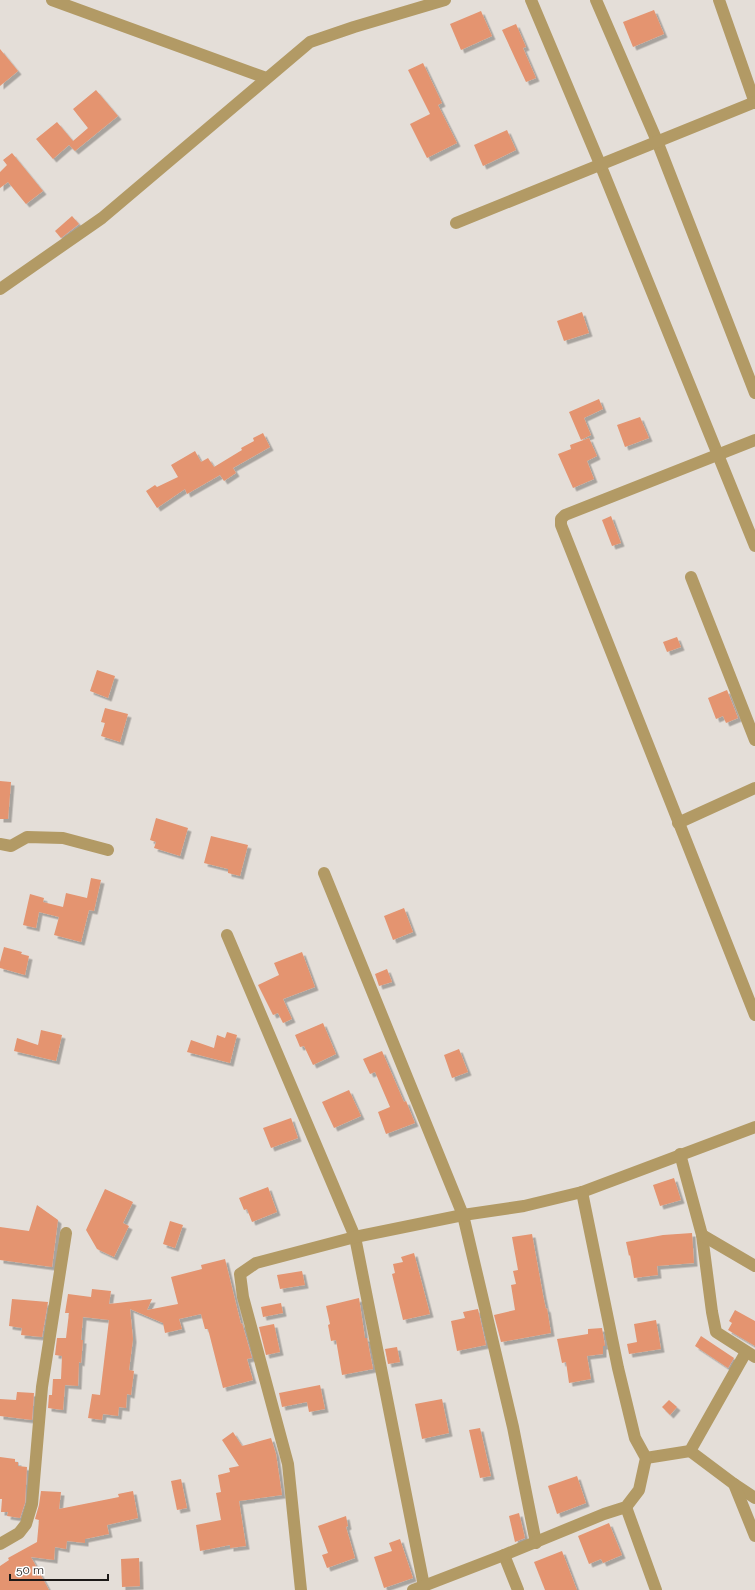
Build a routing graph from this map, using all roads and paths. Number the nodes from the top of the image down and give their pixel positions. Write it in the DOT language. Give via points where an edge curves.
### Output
graph roads {
  1 [pos="52,0"];
  2 [pos="444,0"];
  3 [pos="531,0"];
  4 [pos="596,0"];
  5 [pos="719,0"];
  6 [pos="266,78"];
  7 [pos="755,102"];
  8 [pos="657,141"];
  9 [pos="600,164"];
  10 [pos="456,223"];
  11 [pos="0,289"];
  12 [pos="755,393"];
  13 [pos="755,440"];
  14 [pos="718,456"];
  15 [pos="755,546"];
  16 [pos="691,577"];
  17 [pos="755,740"];
  18 [pos="755,788"];
  19 [pos="678,823"];
  20 [pos="0,844"];
  21 [pos="108,850"];
  22 [pos="324,873"];
  23 [pos="227,935"];
  24 [pos="755,1015"];
  25 [pos="755,1127"];
  26 [pos="680,1154"];
  27 [pos="582,1192"];
  28 [pos="464,1215"];
  29 [pos="66,1233"];
  30 [pos="702,1235"];
  31 [pos="355,1237"];
  32 [pos="755,1266"];
  33 [pos="751,1354"];
  34 [pos="690,1451"];
  35 [pos="646,1458"];
  36 [pos="734,1484"];
  37 [pos="755,1498"];
  38 [pos="626,1507"];
  39 [pos="755,1536"];
  40 [pos="536,1542"];
  41 [pos="0,1544"];
  42 [pos="504,1555"];
  43 [pos="419,1588"];
  44 [pos="301,1590"];
  45 [pos="518,1590"];
  46 [pos="656,1590"];
  1 -- 6 [label="street"];
  2 -- 6 [label="street" via="310,42"];
  3 -- 9 [label="street"];
  4 -- 8 [label="street"];
  5 -- 7 [label="street"];
  6 -- 11 [label="street" via="102,218"];
  7 -- 8 [label="street"];
  8 -- 9 [label="street"];
  8 -- 12 [label="street"];
  9 -- 10 [label="street"];
  9 -- 14 [label="street"];
  13 -- 14 [label="street"];
  14 -- 15 [label="street"];
  14 -- 19 [label="street" via="565,515 561,519 561,525"];
  16 -- 17 [label="street"];
  18 -- 19 [label="street"];
  19 -- 24 [label="street"];
  20 -- 21 [label="street" via="11,846 27,837 63,838"];
  22 -- 28 [label="street"];
  23 -- 31 [label="street"];
  25 -- 26 [label="street"];
  26 -- 27 [label="street"];
  26 -- 30 [label="street"];
  27 -- 28 [label="street" via="524,1206"];
  27 -- 35 [label="street" via="634,1438"];
  28 -- 31 [label="street"];
  28 -- 40 [label="street" via="513,1427"];
  29 -- 41 [label="street" via="42,1387 32,1504 26,1524 19,1533"];
  30 -- 32 [label="street"];
  30 -- 33 [label="street" via="716,1332"];
  31 -- 43 [label="street"];
  31 -- 44 [label="street" via="256,1263 240,1274 247,1311 288,1464"];
  33 -- 34 [label="street"];
  34 -- 35 [label="street"];
  34 -- 36 [label="street"];
  35 -- 38 [label="street" via="639,1490"];
  36 -- 37 [label="street"];
  36 -- 39 [label="street"];
  38 -- 40 [label="street"];
  38 -- 46 [label="street"];
  40 -- 42 [label="street"];
  42 -- 43 [label="street"];
  42 -- 45 [label="street"];
}
